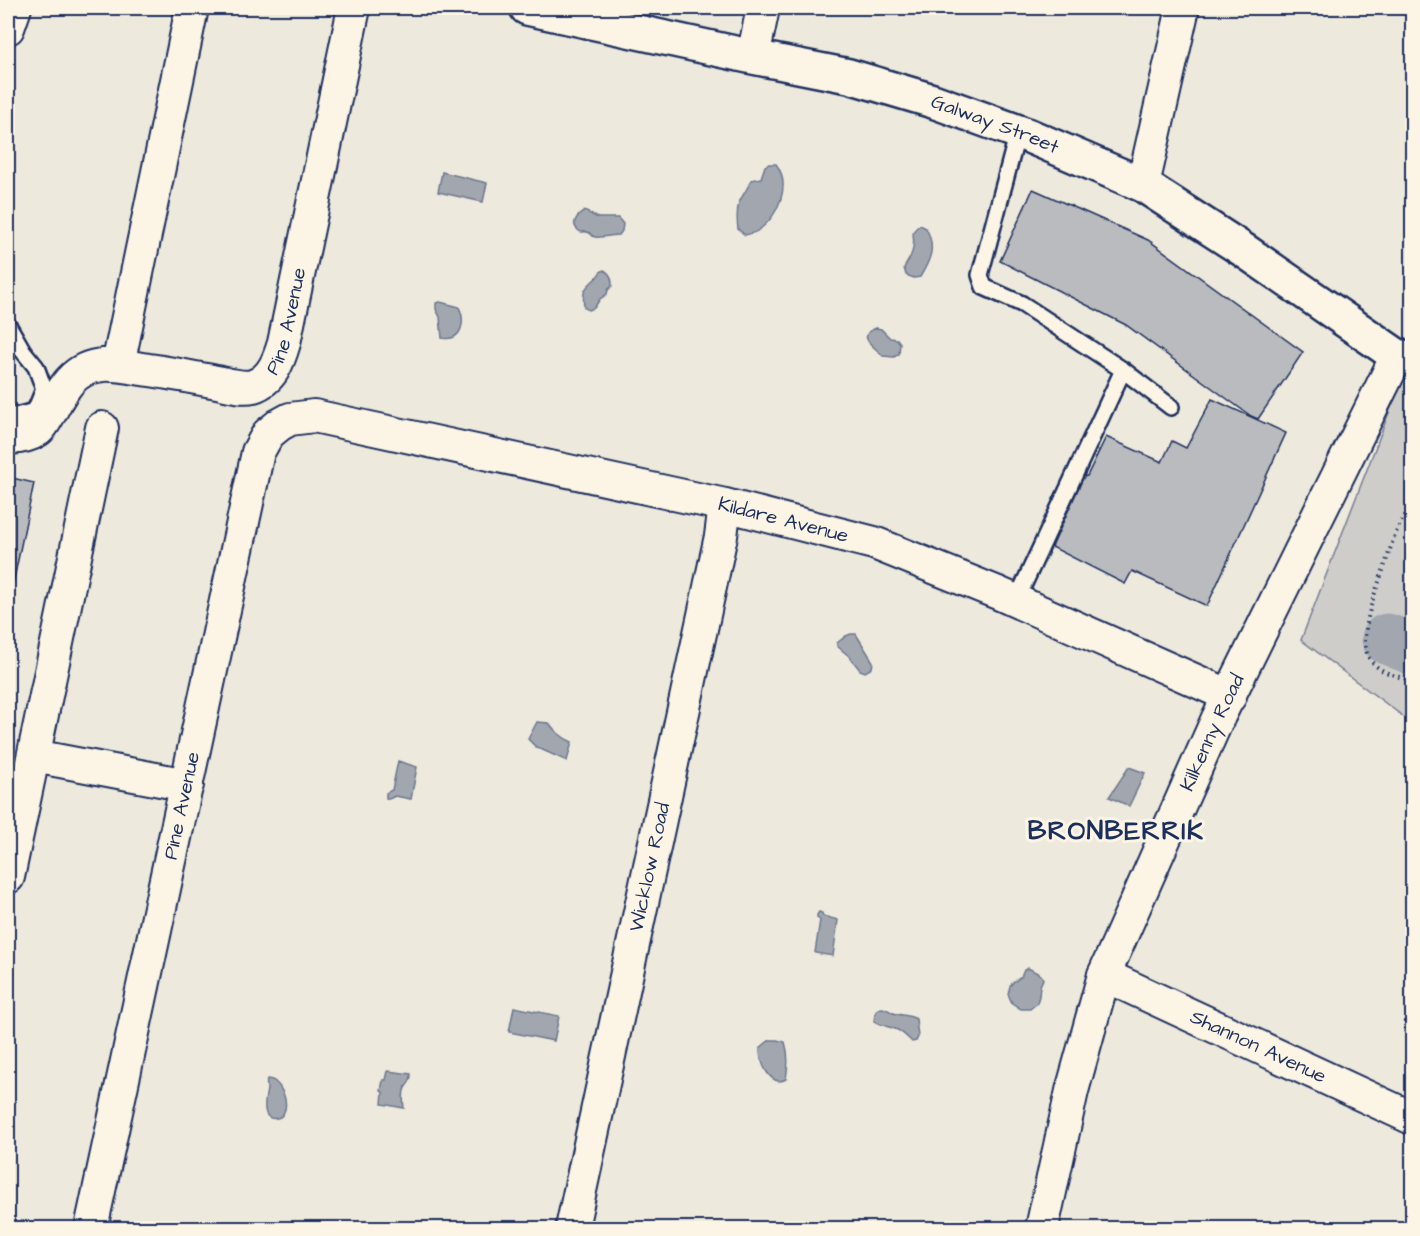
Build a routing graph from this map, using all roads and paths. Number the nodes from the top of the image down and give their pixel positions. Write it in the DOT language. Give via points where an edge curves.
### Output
graph roads {
  1 [pos="192,8"];
  2 [pos="354,8"];
  3 [pos="527,8"];
  4 [pos="763,8"];
  5 [pos="1183,8"];
  6 [pos="753,57"];
  7 [pos="1018,132"];
  8 [pos="1143,185"];
  9 [pos="8,326"];
  10 [pos="1405,357"];
  11 [pos="118,365"];
  12 [pos="1123,370"];
  13 [pos="1171,407"];
  14 [pos="8,415"];
  15 [pos="314,416"];
  16 [pos="102,429"];
  17 [pos="8,438"];
  18 [pos="725,505"];
  19 [pos="1413,505"];
  20 [pos="1016,601"];
  21 [pos="1413,680"];
  22 [pos="1230,696"];
  23 [pos="34,756"];
  24 [pos="187,785"];
  25 [pos="8,877"];
  26 [pos="1104,975"];
  27 [pos="1413,1118"];
  28 [pos="91,1228"];
  29 [pos="572,1228"];
  30 [pos="1042,1228"];
  1 -- 11 [label="street"];
  2 -- 11 [label="street, Pine Avenue" via="278,364 261,381 244,387"];
  3 -- 6 [label="street, Galway Street"];
  4 -- 6 [label="street"];
  5 -- 8 [label="street"];
  6 -- 7 [label="street, Galway Street" via="849,76"];
  7 -- 8 [label="street, Galway Street"];
  7 -- 12 [label="lane" via="980,275 984,288 1022,304"];
  8 -- 10 [label="street, Galway Street"];
  9 -- 14 [label="lane" via="36,367 44,389 35,411"];
  10 -- 22 [label="street, Kilkenny Road"];
  11 -- 17 [label="street, Pine Avenue" via="101,365 76,374 64,386 39,429 26,436"];
  12 -- 13 [label="lane"];
  12 -- 20 [label="lane"];
  15 -- 18 [label="street, Kildare Avenue"];
  15 -- 24 [label="street, Pine Avenue" via="290,419 279,425 268,434 258,452"];
  16 -- 23 [label="street"];
  18 -- 20 [label="street, Kildare Avenue" via="874,543"];
  18 -- 29 [label="street, Wicklow Road"];
  19 -- 21 [label="path" via="1400,522 1369,614 1366,649 1383,671"];
  20 -- 22 [label="street, Kildare Avenue"];
  22 -- 26 [label="street, Kilkenny Road"];
  23 -- 24 [label="street"];
  23 -- 25 [label="street"];
  24 -- 28 [label="street, Pine Avenue"];
  26 -- 27 [label="street, Shannon Avenue"];
  26 -- 30 [label="street, Kilkenny Road" via="1072,1090"];
}
